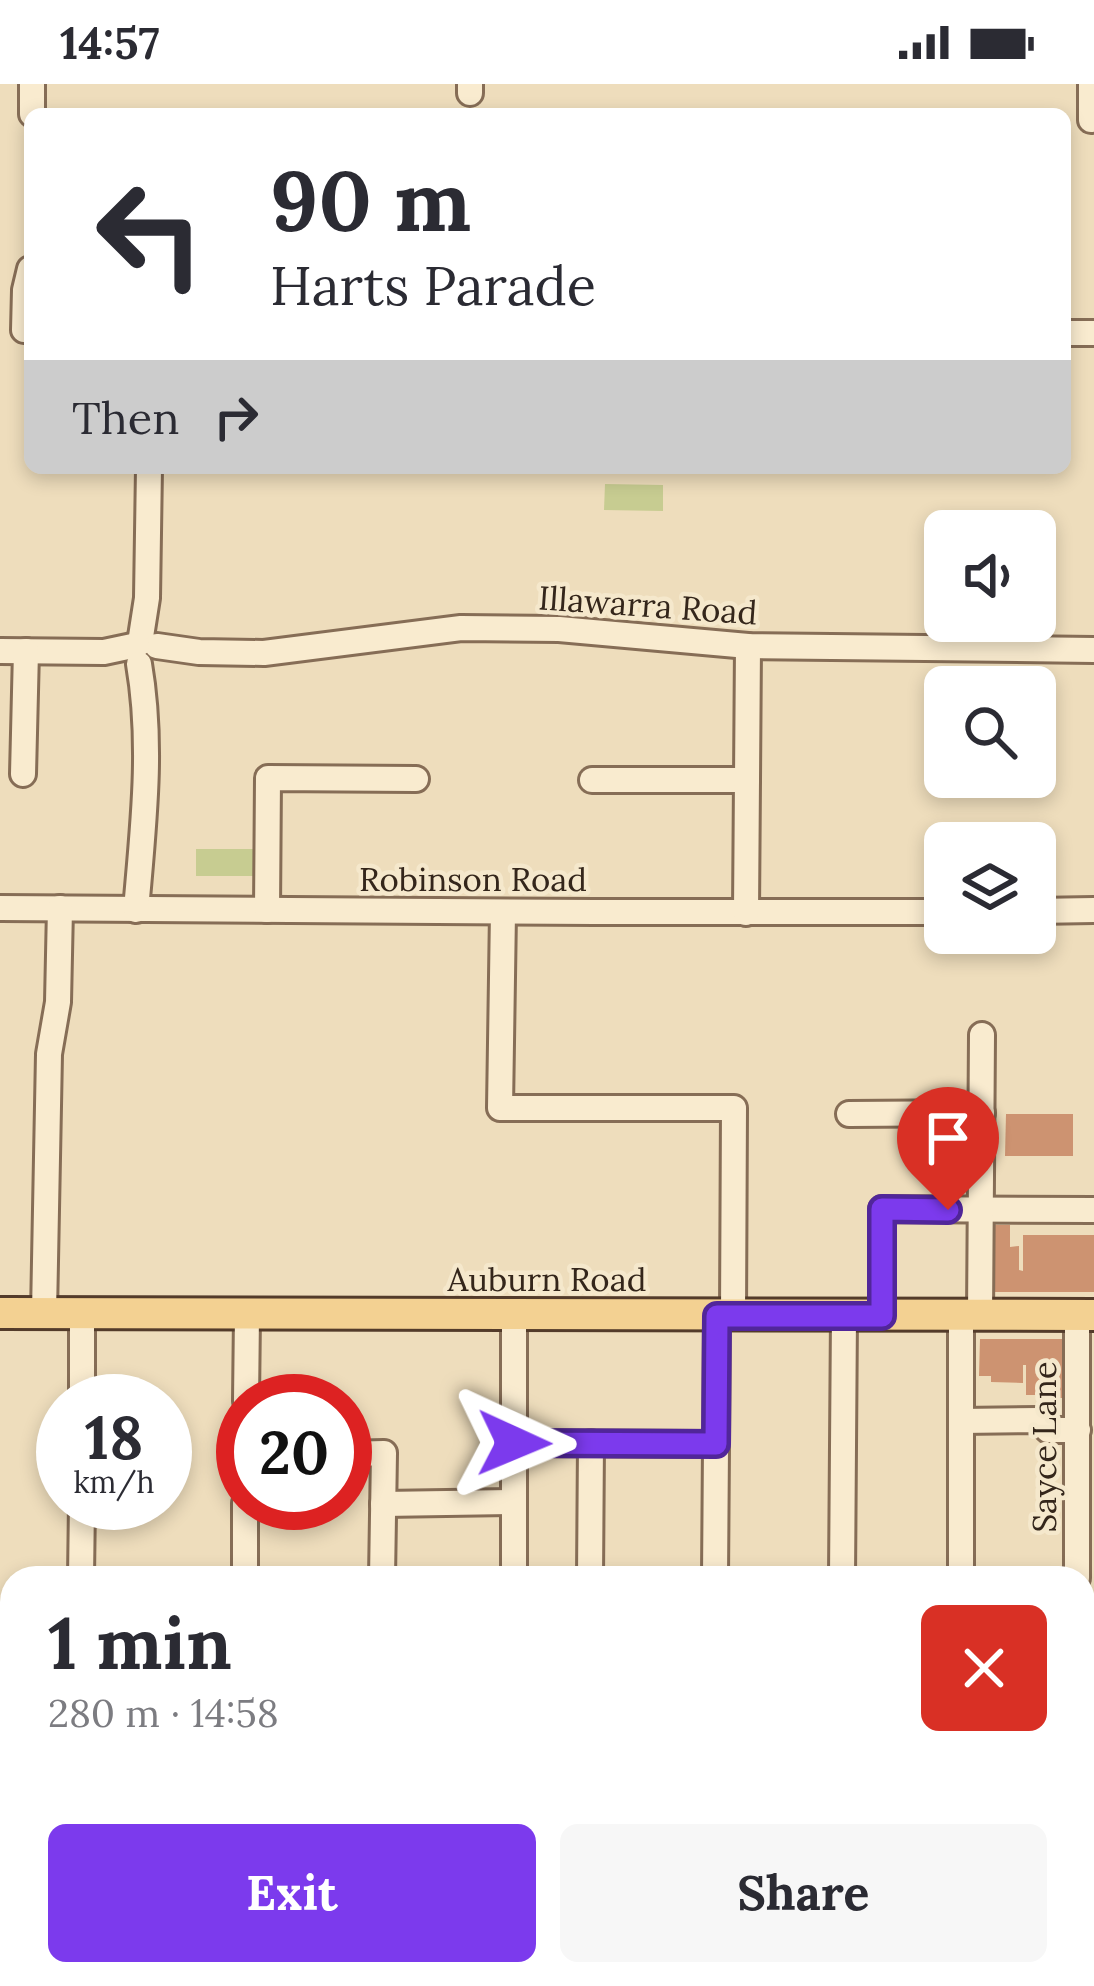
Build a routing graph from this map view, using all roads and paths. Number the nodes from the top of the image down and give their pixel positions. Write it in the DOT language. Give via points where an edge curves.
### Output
graph roads {
  1 [pos="1090,84"];
  2 [pos="1090,120"];
  3 [pos="24,300"];
  4 [pos="18,330"];
  5 [pos="149,474"];
  6 [pos="748,646"];
  7 [pos="1094,650"];
  8 [pos="13,651"];
  9 [pos="147,653"];
  10 [pos="23,774"];
  11 [pos="416,778"];
  12 [pos="592,780"];
  13 [pos="747,781"];
  14 [pos="0,908"];
  15 [pos="56,908"];
  16 [pos="143,910"];
  17 [pos="267,910"];
  18 [pos="1056,910"];
  19 [pos="1094,910"];
  20 [pos="503,912"];
  21 [pos="924,912"];
  22 [pos="746,913"];
  23 [pos="982,1035"];
  24 [pos="982,1113"];
  25 [pos="849,1114"];
  26 [pos="981,1210"];
  27 [pos="1094,1210"];
  28 [pos="0,1313"];
  29 [pos="44,1313"];
  30 [pos="82,1313"];
  31 [pos="247,1315"];
  32 [pos="514,1316"];
  33 [pos="725,1316"];
  34 [pos="844,1316"];
  35 [pos="882,1316"];
  36 [pos="971,1316"];
  37 [pos="1086,1316"];
  38 [pos="82,1374"];
  39 [pos="246,1374"];
  40 [pos="1083,1420"];
  41 [pos="961,1421"];
  42 [pos="514,1443"];
  43 [pos="591,1444"];
  44 [pos="716,1444"];
  45 [pos="372,1454"];
  46 [pos="514,1502"];
  47 [pos="383,1504"];
  48 [pos="82,1530"];
  49 [pos="245,1530"];
  50 [pos="81,1566"];
  51 [pos="245,1566"];
  52 [pos="382,1566"];
  53 [pos="514,1566"];
  54 [pos="590,1566"];
  55 [pos="716,1566"];
  56 [pos="842,1566"];
  57 [pos="961,1566"];
  58 [pos="1077,1566"];
  1 -- 2 [label="street"];
  3 -- 4 [label="street"];
  5 -- 9 [label="street"];
  6 -- 7 [label="street, Illawarra Road"];
  6 -- 9 [label="street, Illawarra Road" via="461,628 263,653"];
  6 -- 13 [label="street"];
  8 -- 9 [label="street, Illawarra Road"];
  8 -- 10 [label="street"];
  9 -- 16 [label="street"];
  11 -- 17 [label="street" via="268,778"];
  12 -- 13 [label="street"];
  13 -- 22 [label="street"];
  14 -- 15 [label="street, Robinson Road"];
  15 -- 16 [label="street, Robinson Road"];
  15 -- 29 [label="street"];
  16 -- 17 [label="street, Robinson Road"];
  17 -- 20 [label="street, Robinson Road"];
  18 -- 19 [label="street"];
  20 -- 22 [label="street, Robinson Road"];
  20 -- 33 [label="street" via="500,1108 734,1108"];
  21 -- 22 [label="street, Robinson Road"];
  23 -- 24 [label="street"];
  24 -- 25 [label="street"];
  24 -- 26 [label="street"];
  26 -- 27 [label="street"];
  26 -- 35 [label="street" via="882,1209"];
  26 -- 36 [label="street"];
  28 -- 29 [label="main road, Auburn Road"];
  29 -- 30 [label="main road, Auburn Road"];
  30 -- 31 [label="main road, Auburn Road"];
  30 -- 38 [label="street"];
  31 -- 32 [label="main road, Auburn Road"];
  31 -- 39 [label="street"];
  32 -- 33 [label="main road, Auburn Road"];
  32 -- 42 [label="street"];
  33 -- 34 [label="main road, Auburn Road"];
  33 -- 44 [label="street"];
  34 -- 35 [label="main road, Auburn Road"];
  34 -- 56 [label="street"];
  35 -- 36 [label="main road, Auburn Road"];
  36 -- 37 [label="main road, Auburn Road"];
  36 -- 41 [label="street"];
  37 -- 40 [label="street, Sayce Lane"];
  40 -- 41 [label="street" via="1048,1430 1037,1420"];
  40 -- 58 [label="street, Sayce Lane"];
  41 -- 57 [label="street"];
  42 -- 43 [label="street"];
  42 -- 46 [label="street"];
  43 -- 44 [label="street"];
  43 -- 54 [label="street"];
  44 -- 55 [label="street"];
  45 -- 47 [label="street" via="384,1454"];
  46 -- 47 [label="street"];
  46 -- 53 [label="street"];
  47 -- 52 [label="street"];
  48 -- 50 [label="street"];
  49 -- 51 [label="street"];
}
